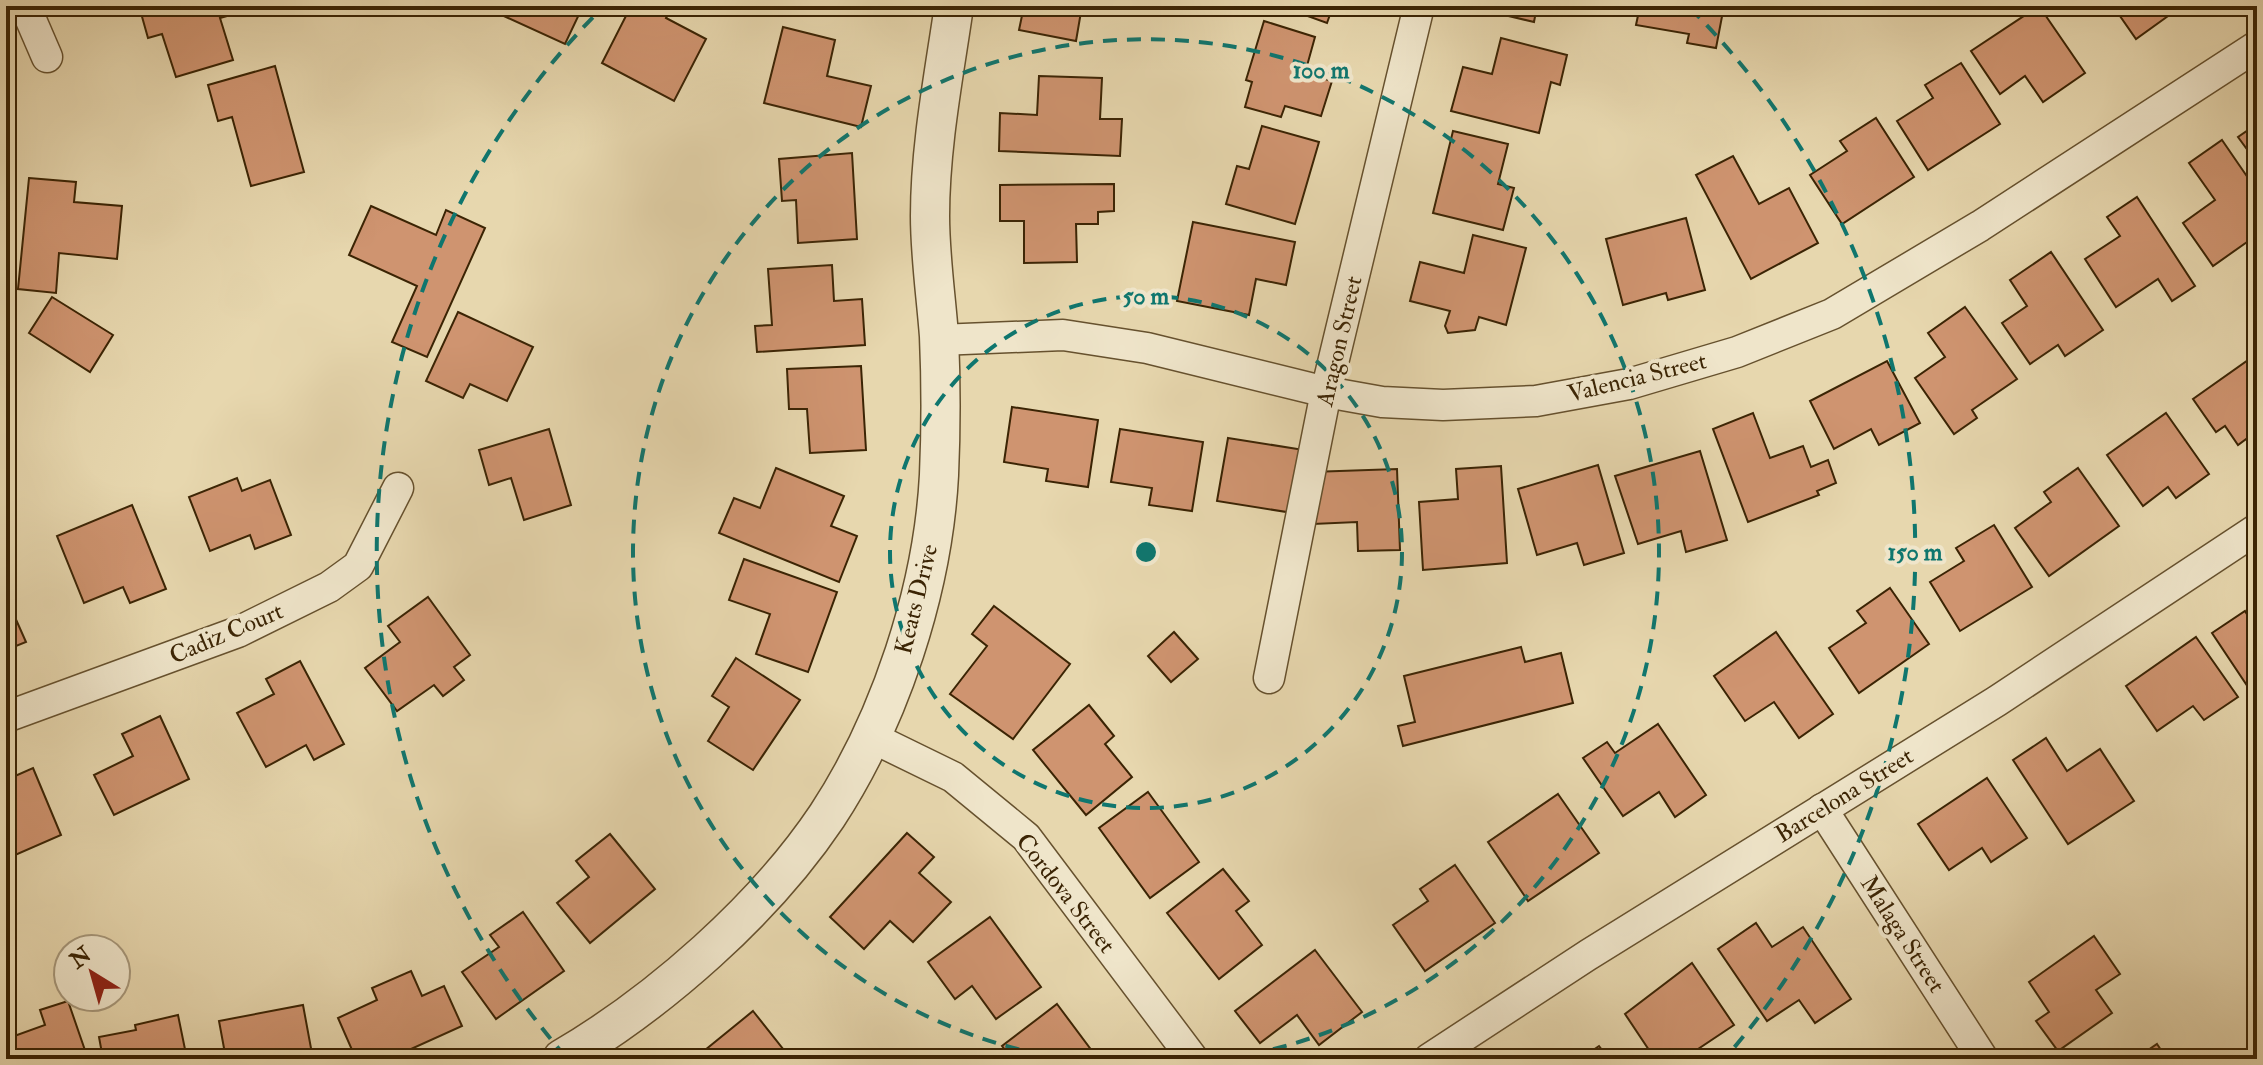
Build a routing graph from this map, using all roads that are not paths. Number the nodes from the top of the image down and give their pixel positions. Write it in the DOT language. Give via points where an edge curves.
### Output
graph roads {
  1 [pos="25,6"];
  2 [pos="954,6"];
  3 [pos="1419,6"];
  4 [pos="2257,46"];
  5 [pos="47,57"];
  6 [pos="939,340"];
  7 [pos="1326,392"];
  8 [pos="398,488"];
  9 [pos="2257,529"];
  10 [pos="1269,678"];
  11 [pos="6,717"];
  12 [pos="869,736"];
  13 [pos="1822,809"];
  14 [pos="562,1059"];
  15 [pos="1193,1059"];
  16 [pos="1429,1059"];
  17 [pos="1983,1059"];
  1 -- 5 [label="street"];
  2 -- 6 [label="street, Keats Drive" via="930,216"];
  3 -- 7 [label="street, Aragon Street"];
  4 -- 7 [label="street, Valencia Street" via="1980,226 1832,314 1737,352 1629,384 1536,401 1443,405"];
  6 -- 7 [label="street, Valencia Street" via="1063,335 1192,358"];
  6 -- 12 [label="street, Keats Drive" via="939,476 928,566 909,638"];
  7 -- 10 [label="street, Aragon Street"];
  8 -- 11 [label="street, Cadiz Court" via="358,566 329,587 238,632"];
  9 -- 13 [label="street, Barcelona Street"];
  12 -- 14 [label="street, Keats Drive" via="827,816 770,886 691,966"];
  12 -- 15 [label="street, Cordova Street" via="953,777 1026,837"];
  13 -- 16 [label="street, Barcelona Street"];
  13 -- 17 [label="street, Malaga Street"];
}
